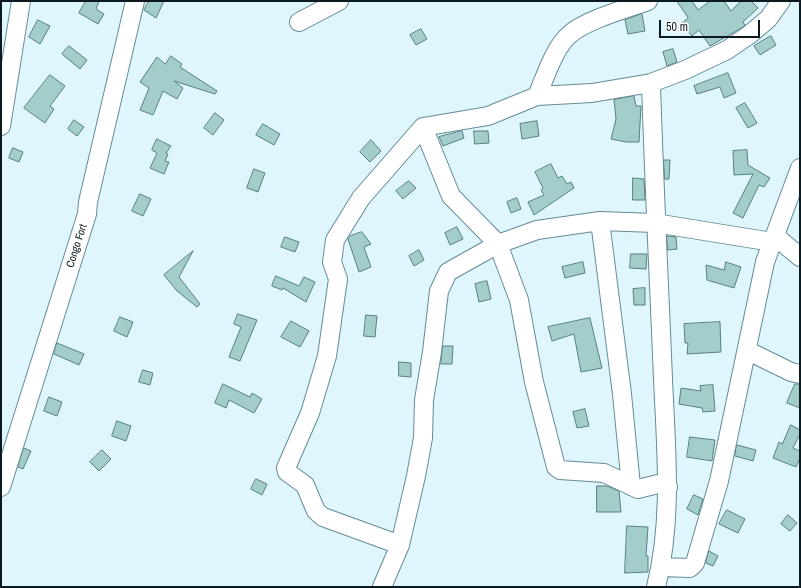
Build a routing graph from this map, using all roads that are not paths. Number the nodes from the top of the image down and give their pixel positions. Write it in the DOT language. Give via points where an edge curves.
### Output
graph roads {
  1 [pos="21,1"];
  2 [pos="135,1"];
  3 [pos="339,1"];
  4 [pos="648,1"];
  5 [pos="781,1"];
  6 [pos="299,22"];
  7 [pos="650,83"];
  8 [pos="537,96"];
  9 [pos="1,126"];
  10 [pos="424,127"];
  11 [pos="800,168"];
  12 [pos="600,221"];
  13 [pos="655,223"];
  14 [pos="773,239"];
  15 [pos="498,244"];
  16 [pos="800,257"];
  17 [pos="748,351"];
  18 [pos="800,374"];
  19 [pos="631,486"];
  20 [pos="1,487"];
  21 [pos="668,487"];
  22 [pos="400,545"];
  23 [pos="661,567"];
  24 [pos="382,587"];
  25 [pos="656,587"];
  1 -- 9 [label="street"];
  2 -- 20 [label="street, Congo Fort" via="87,214"];
  3 -- 6 [label="street"];
  4 -- 8 [label="street" via="582,26 569,34 550,66"];
  5 -- 7 [label="street" via="768,19 727,50"];
  7 -- 8 [label="street" via="592,93"];
  7 -- 13 [label="street"];
  8 -- 10 [label="street" via="488,116"];
  10 -- 15 [label="street" via="451,196"];
  10 -- 22 [label="street" via="361,198 335,240 332,262 338,279 326,356 310,413 286,468 289,474 305,485 319,515"];
  11 -- 14 [label="street"];
  12 -- 13 [label="street"];
  12 -- 15 [label="street" via="537,230"];
  12 -- 19 [label="street"];
  13 -- 14 [label="street"];
  13 -- 21 [label="street"];
  14 -- 16 [label="street"];
  14 -- 17 [label="street" via="756,302"];
  15 -- 19 [label="street" via="519,300 534,382 556,467 560,470 602,472"];
  15 -- 22 [label="street" via="448,272 438,291 424,400 420,457"];
  17 -- 18 [label="street"];
  17 -- 23 [label="street" via="719,481 695,563 690,568"];
  19 -- 21 [label="street" via="638,489 658,484"];
  21 -- 23 [label="street"];
  22 -- 24 [label="street"];
  23 -- 25 [label="street"];
}
